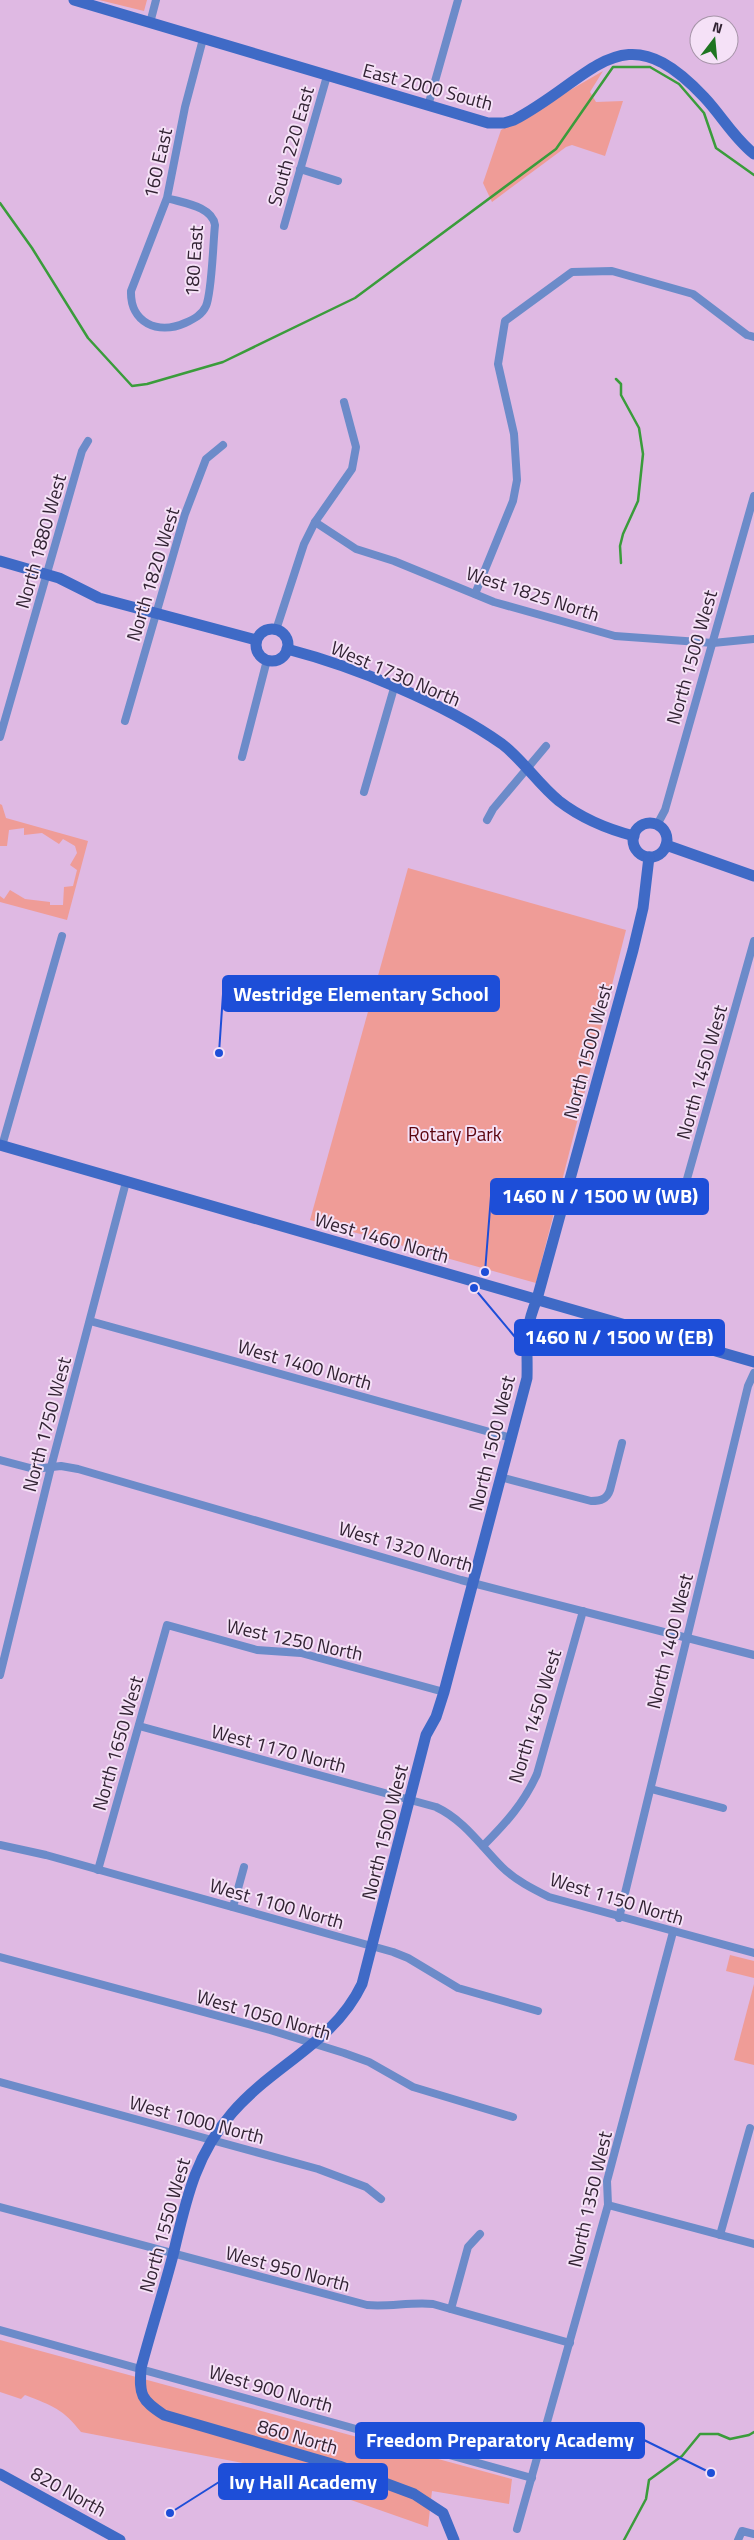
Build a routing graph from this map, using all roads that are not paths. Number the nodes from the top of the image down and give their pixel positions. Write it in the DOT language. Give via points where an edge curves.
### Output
graph roads {
  1 [pos="74,0"];
  2 [pos="156,0"];
  3 [pos="458,0"];
  4 [pos="150,23"];
  5 [pos="204,39"];
  6 [pos="327,76"];
  7 [pos="428,106"];
  8 [pos="754,154"];
  9 [pos="300,169"];
  10 [pos="338,181"];
  11 [pos="167,198"];
  12 [pos="284,226"];
  13 [pos="206,307"];
  14 [pos="754,337"];
  15 [pos="344,402"];
  16 [pos="88,441"];
  17 [pos="224,445"];
  18 [pos="754,496"];
  19 [pos="314,522"];
  20 [pos="0,561"];
  21 [pos="47,574"];
  22 [pos="476,594"];
  23 [pos="156,614"];
  24 [pos="276,630"];
  25 [pos="754,639"];
  26 [pos="256,640"];
  27 [pos="714,643"];
  28 [pos="287,649"];
  29 [pos="267,660"];
  30 [pos="394,688"];
  31 [pos="125,721"];
  32 [pos="0,737"];
  33 [pos="546,746"];
  34 [pos="242,757"];
  35 [pos="527,769"];
  36 [pos="364,792"];
  37 [pos="487,820"];
  38 [pos="657,825"];
  39 [pos="634,836"];
  40 [pos="666,845"];
  41 [pos="649,857"];
  42 [pos="754,876"];
  43 [pos="62,936"];
  44 [pos="754,941"];
  45 [pos="1,1146"];
  46 [pos="569,1180"];
  47 [pos="126,1182"];
  48 [pos="537,1299"];
  49 [pos="90,1321"];
  50 [pos="754,1362"];
  51 [pos="754,1373"];
  52 [pos="511,1438"];
  53 [pos="622,1443"];
  54 [pos="0,1460"];
  55 [pos="51,1467"];
  56 [pos="500,1477"];
  57 [pos="473,1583"];
  58 [pos="583,1611"];
  59 [pos="167,1625"];
  60 [pos="687,1639"];
  61 [pos="754,1655"];
  62 [pos="0,1675"];
  63 [pos="444,1692"];
  64 [pos="139,1726"];
  65 [pos="651,1789"];
  66 [pos="411,1801"];
  67 [pos="723,1808"];
  68 [pos="0,1845"];
  69 [pos="483,1846"];
  70 [pos="244,1867"];
  71 [pos="98,1870"];
  72 [pos="233,1908"];
  73 [pos="619,1918"];
  74 [pos="673,1932"];
  75 [pos="372,1947"];
  76 [pos="754,1953"];
  77 [pos="0,1957"];
  78 [pos="538,2011"];
  79 [pos="312,2045"];
  80 [pos="0,2082"];
  81 [pos="512,2117"];
  82 [pos="750,2128"];
  83 [pos="212,2140"];
  84 [pos="381,2199"];
  85 [pos="608,2205"];
  86 [pos="0,2207"];
  87 [pos="480,2234"];
  88 [pos="720,2235"];
  89 [pos="754,2244"];
  90 [pos="173,2254"];
  91 [pos="451,2309"];
  92 [pos="0,2330"];
  93 [pos="570,2342"];
  94 [pos="141,2368"];
  95 [pos="0,2474"];
  96 [pos="532,2478"];
  97 [pos="517,2529"];
  98 [pos="754,2534"];
  99 [pos="120,2540"];
  100 [pos="454,2540"];
  101 [pos="738,2540"];
  1 -- 4 [label="street, East 2000 South"];
  2 -- 4 [label="street"];
  3 -- 7 [label="street"];
  4 -- 5 [label="street, East 2000 South"];
  5 -- 6 [label="street, East 2000 South"];
  5 -- 11 [label="street, 160 East" via="185,108"];
  6 -- 7 [label="street, East 2000 South"];
  6 -- 9 [label="street, South 220 East"];
  7 -- 8 [label="street, East 2000 South" via="488,123 504,123 527,113 604,62 622,55 645,54 664,61 681,73 713,107 737,140"];
  9 -- 10 [label="street"];
  9 -- 12 [label="street, South 220 East"];
  11 -- 13 [label="street, 180 East" via="205,210 215,225"];
  11 -- 13 [label="street, 160 East" via="131,291 131,301 147,323 158,329 181,325 194,319"];
  14 -- 22 [label="street" via="693,294 612,271 572,272 505,321 498,364 514,434 517,480 513,501"];
  15 -- 19 [label="street" via="356,447 352,469"];
  16 -- 21 [label="street, North 1880 West" via="82,451"];
  17 -- 23 [label="street, North 1820 West" via="206,459 185,514"];
  18 -- 27 [label="street, North 1500 West"];
  19 -- 22 [label="street, West 1825 North" via="356,549"];
  19 -- 24 [label="street"];
  20 -- 21 [label="street"];
  21 -- 23 [label="street" via="99,598"];
  21 -- 32 [label="street, North 1880 West"];
  22 -- 27 [label="street, West 1825 North" via="615,636"];
  23 -- 26 [label="street"];
  23 -- 31 [label="street, North 1820 West"];
  24 -- 26 [label="street" via="264,631"];
  24 -- 28 [label="street" via="285,637"];
  25 -- 27 [label="street, West 1825 North"];
  26 -- 29 [label="street" via="258,652"];
  27 -- 38 [label="street, North 1500 West" via="665,810"];
  28 -- 29 [label="street" via="279,659"];
  28 -- 30 [label="street, West 1730 North"];
  29 -- 34 [label="street"];
  30 -- 35 [label="street, West 1730 North" via="435,704 503,745"];
  30 -- 36 [label="street"];
  33 -- 35 [label="street"];
  35 -- 37 [label="street" via="493,808"];
  35 -- 39 [label="street, West 1730 North" via="559,801 605,829"];
  38 -- 39 [label="street" via="640,827"];
  38 -- 40 [label="street" via="665,834"];
  39 -- 41 [label="street" via="635,848"];
  40 -- 41 [label="street" via="660,854"];
  40 -- 42 [label="street"];
  41 -- 46 [label="street, North 1500 West" via="637,933"];
  43 -- 45 [label="street"];
  44 -- 46 [label="street, North 1450 West" via="678,1211"];
  45 -- 47 [label="street, West 1460 North"];
  46 -- 48 [label="street, North 1500 West"];
  47 -- 48 [label="street, West 1460 North"];
  47 -- 49 [label="street, North 1750 West"];
  48 -- 50 [label="street, West 1460 North"];
  48 -- 52 [label="street, North 1500 West" via="526,1335 526,1378"];
  49 -- 52 [label="street, West 1400 North"];
  49 -- 55 [label="street, North 1750 West"];
  51 -- 60 [label="street, North 1400 West" via="748,1386"];
  52 -- 56 [label="street, North 1500 West"];
  53 -- 56 [label="street" via="608,1496 602,1500"];
  54 -- 55 [label="street, West 1320 North" via="34,1469"];
  55 -- 57 [label="street, West 1320 North" via="78,1469"];
  55 -- 62 [label="street, North 1750 West"];
  56 -- 57 [label="street, North 1500 West"];
  57 -- 58 [label="street, West 1320 North"];
  57 -- 63 [label="street, North 1500 West"];
  58 -- 60 [label="street, West 1320 North"];
  58 -- 69 [label="street, North 1450 West" via="537,1774 511,1818"];
  59 -- 63 [label="street, West 1250 North" via="257,1650 301,1653"];
  59 -- 64 [label="street, North 1650 West"];
  60 -- 61 [label="street, West 1320 North"];
  60 -- 65 [label="street, North 1400 West"];
  63 -- 66 [label="street, North 1500 West" via="426,1735"];
  64 -- 66 [label="street, West 1170 North"];
  64 -- 71 [label="street, North 1650 West"];
  65 -- 67 [label="street"];
  65 -- 73 [label="street, North 1400 West"];
  66 -- 69 [label="street, West 1150 North" via="448,1813"];
  66 -- 75 [label="street, North 1500 West"];
  68 -- 71 [label="street, West 1100 North"];
  69 -- 73 [label="street, West 1150 North" via="504,1869 534,1889"];
  70 -- 72 [label="street"];
  71 -- 72 [label="street, West 1100 North"];
  72 -- 75 [label="street, West 1100 North"];
  73 -- 74 [label="street, West 1150 North"];
  74 -- 76 [label="street, West 1150 North"];
  74 -- 85 [label="street, North 1350 West" via="607,2181"];
  75 -- 78 [label="street, West 1100 North" via="408,1958 458,1988"];
  75 -- 79 [label="street, North 1550 West" via="355,1997 334,2026"];
  77 -- 79 [label="street, West 1050 North" via="270,2030"];
  79 -- 81 [label="street, West 1050 North" via="370,2062 424,2091"];
  79 -- 83 [label="street, North 1550 West" via="255,2089"];
  80 -- 83 [label="street, West 1000 North"];
  82 -- 88 [label="street"];
  83 -- 84 [label="street, West 1000 North" via="336,2176 366,2187"];
  83 -- 90 [label="street, North 1550 West" via="201,2156 190,2186"];
  85 -- 88 [label="street"];
  85 -- 93 [label="street, North 1350 West"];
  86 -- 90 [label="street, West 950 North"];
  87 -- 91 [label="street" via="468,2248"];
  88 -- 89 [label="street"];
  90 -- 91 [label="street, West 950 North" via="367,2305 382,2307 416,2302"];
  90 -- 94 [label="street, North 1550 West"];
  91 -- 93 [label="street, West 950 North"];
  92 -- 94 [label="street, West 900 North"];
  93 -- 96 [label="street, North 1350 West"];
  94 -- 96 [label="street, West 900 North"];
  94 -- 100 [label="street, 860 North" via="140,2389 147,2404 164,2415 339,2466 414,2494 443,2513"];
  95 -- 99 [label="street, 820 North"];
  96 -- 97 [label="street, North 1350 West"];
  98 -- 101 [label="street" via="742,2531"];
}
